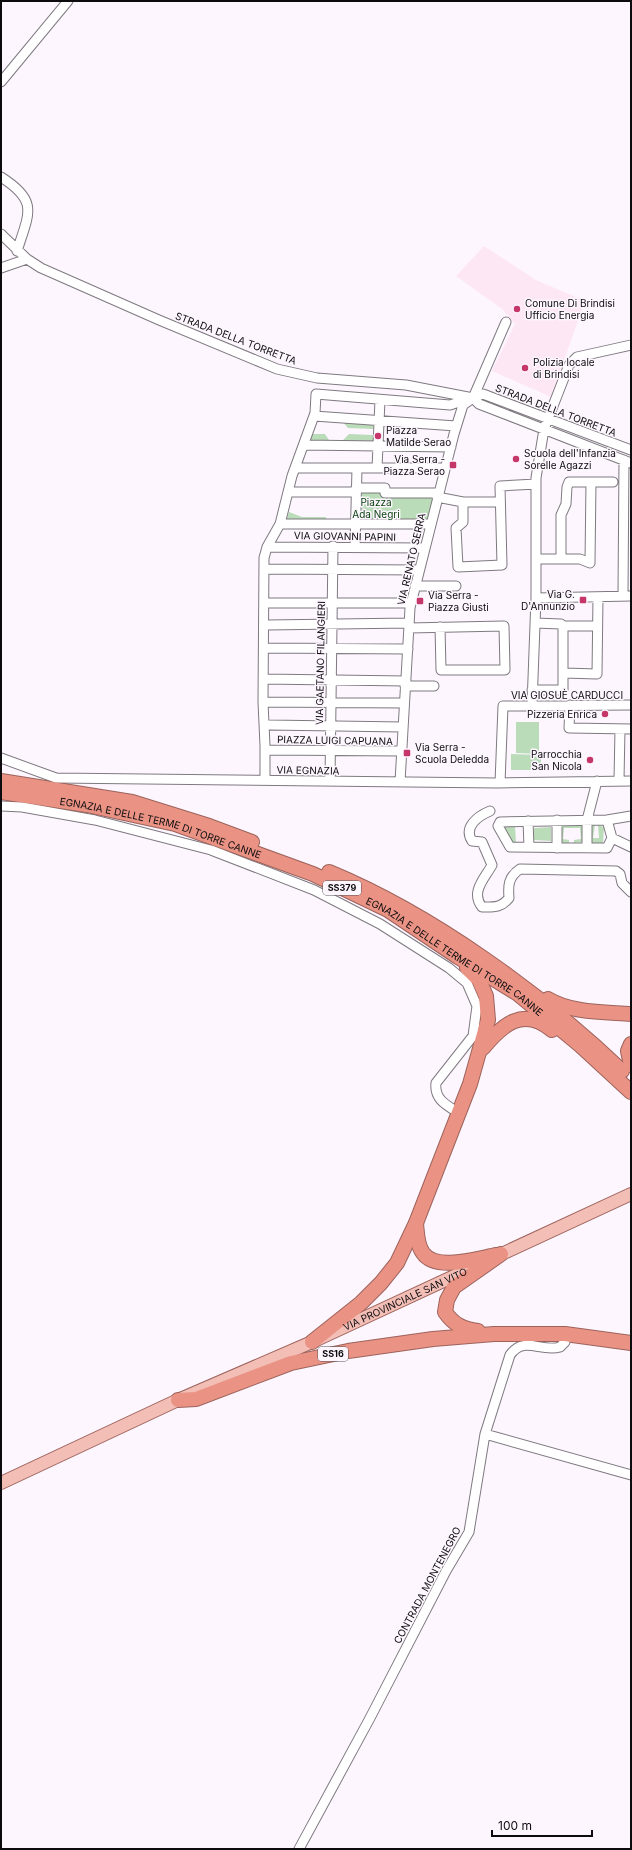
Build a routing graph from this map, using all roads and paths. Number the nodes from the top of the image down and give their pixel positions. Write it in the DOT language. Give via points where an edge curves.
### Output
graph roads {
  1 [pos="68,1"];
  2 [pos="1,82"];
  3 [pos="1,177"];
  4 [pos="1,234"];
  5 [pos="17,251"];
  6 [pos="27,259"];
  7 [pos="1,268"];
  8 [pos="506,322"];
  9 [pos="631,345"];
  10 [pos="473,398"];
  11 [pos="380,400"];
  12 [pos="314,416"];
  13 [pos="548,418"];
  14 [pos="379,421"];
  15 [pos="456,426"];
  16 [pos="544,430"];
  17 [pos="304,445"];
  18 [pos="378,446"];
  19 [pos="451,447"];
  20 [pos="631,450"];
  21 [pos="627,461"];
  22 [pos="296,468"];
  23 [pos="357,468"];
  24 [pos="377,468"];
  25 [pos="445,468"];
  26 [pos="591,482"];
  27 [pos="613,482"];
  28 [pos="536,484"];
  29 [pos="356,490"];
  30 [pos="289,492"];
  31 [pos="438,495"];
  32 [pos="462,502"];
  33 [pos="500,502"];
  34 [pos="356,523"];
  35 [pos="280,524"];
  36 [pos="430,524"];
  37 [pos="333,546"];
  38 [pos="267,547"];
  39 [pos="355,547"];
  40 [pos="424,548"];
  41 [pos="536,559"];
  42 [pos="561,559"];
  43 [pos="266,569"];
  44 [pos="333,570"];
  45 [pos="419,570"];
  46 [pos="415,586"];
  47 [pos="456,586"];
  48 [pos="627,596"];
  49 [pos="598,597"];
  50 [pos="536,598"];
  51 [pos="265,603"];
  52 [pos="332,604"];
  53 [pos="411,604"];
  54 [pos="535,623"];
  55 [pos="332,624"];
  56 [pos="268,625"];
  57 [pos="409,625"];
  58 [pos="563,626"];
  59 [pos="597,626"];
  60 [pos="440,627"];
  61 [pos="265,648"];
  62 [pos="332,648"];
  63 [pos="408,648"];
  64 [pos="564,673"];
  65 [pos="263,679"];
  66 [pos="331,680"];
  67 [pos="406,684"];
  68 [pos="434,686"];
  69 [pos="532,690"];
  70 [pos="262,702"];
  71 [pos="331,702"];
  72 [pos="404,703"];
  73 [pos="532,705"];
  74 [pos="570,705"];
  75 [pos="631,705"];
  76 [pos="269,725"];
  77 [pos="331,725"];
  78 [pos="403,727"];
  79 [pos="620,729"];
  80 [pos="631,729"];
  81 [pos="268,750"];
  82 [pos="330,751"];
  83 [pos="402,751"];
  84 [pos="1,758"];
  85 [pos="265,780"];
  86 [pos="597,780"];
  87 [pos="619,780"];
  88 [pos="631,780"];
  89 [pos="1,781"];
  90 [pos="330,781"];
  91 [pos="400,782"];
  92 [pos="500,783"];
  93 [pos="1,792"];
  94 [pos="1,806"];
  95 [pos="490,811"];
  96 [pos="631,816"];
  97 [pos="556,820"];
  98 [pos="587,820"];
  99 [pos="607,820"];
  100 [pos="528,821"];
  101 [pos="612,838"];
  102 [pos="529,847"];
  103 [pos="631,847"];
  104 [pos="557,848"];
  105 [pos="587,848"];
  106 [pos="631,892"];
  107 [pos="458,957"];
  108 [pos="494,966"];
  109 [pos="631,1014"];
  110 [pos="631,1044"];
  111 [pos="480,1052"];
  112 [pos="631,1065"];
  113 [pos="609,1071"];
  114 [pos="631,1079"];
  115 [pos="631,1092"];
  116 [pos="459,1113"];
  117 [pos="631,1194"];
  118 [pos="416,1223"];
  119 [pos="501,1254"];
  120 [pos="494,1334"];
  121 [pos="565,1334"];
  122 [pos="312,1342"];
  123 [pos="631,1343"];
  124 [pos="178,1400"];
  125 [pos="486,1434"];
  126 [pos="631,1475"];
  127 [pos="1,1483"];
  128 [pos="299,1849"];
  1 -- 2 [label="street"];
  3 -- 5 [label="street" via="26,199 28,210"];
  4 -- 5 [label="street, STRADA DELLA TORRETTA"];
  5 -- 6 [label="street, STRADA DELLA TORRETTA"];
  6 -- 7 [label="street"];
  6 -- 10 [label="street, STRADA DELLA TORRETTA" via="41,268 159,320 277,369 317,378 406,386"];
  8 -- 10 [label="street"];
  9 -- 13 [label="street" via="577,357 569,365"];
  10 -- 11 [label="street, STRADA DELLA TORRETTA" via="450,405"];
  10 -- 13 [label="street, STRADA DELLA TORRETTA" via="483,394"];
  10 -- 15 [label="street, VIA RENATO SERRA" via="463,405"];
  10 -- 16 [label="street, STRADA DELLA TORRETTA" via="479,404"];
  11 -- 12 [label="street, STRADA DELLA TORRETTA" via="316,394"];
  11 -- 14 [label="street"];
  12 -- 14 [label="street"];
  12 -- 17 [label="street"];
  13 -- 16 [label="street"];
  13 -- 20 [label="street, STRADA DELLA TORRETTA"];
  14 -- 15 [label="street"];
  14 -- 18 [label="street"];
  15 -- 19 [label="street, VIA RENATO SERRA"];
  16 -- 21 [label="street, STRADA DELLA TORRETTA"];
  16 -- 28 [label="street"];
  17 -- 18 [label="street"];
  17 -- 22 [label="street"];
  18 -- 19 [label="street"];
  18 -- 24 [label="street"];
  19 -- 25 [label="street, VIA RENATO SERRA"];
  21 -- 48 [label="street"];
  22 -- 23 [label="street"];
  22 -- 30 [label="street"];
  23 -- 24 [label="street"];
  23 -- 29 [label="street"];
  24 -- 25 [label="street"];
  25 -- 31 [label="street, VIA RENATO SERRA"];
  26 -- 27 [label="street"];
  26 -- 42 [label="street" via="569,482 567,487 566,504 561,514"];
  26 -- 42 [label="street" via="590,563 580,559"];
  28 -- 33 [label="street" via="500,486"];
  28 -- 41 [label="street"];
  29 -- 30 [label="street"];
  29 -- 31 [label="street" via="384,488 385,493"];
  29 -- 34 [label="street"];
  30 -- 35 [label="street"];
  31 -- 32 [label="street"];
  31 -- 36 [label="street, VIA RENATO SERRA"];
  32 -- 33 [label="street"];
  32 -- 33 [label="street" via="463,522 456,528 458,567 502,566"];
  34 -- 35 [label="street"];
  34 -- 36 [label="street"];
  34 -- 39 [label="street"];
  35 -- 38 [label="street"];
  36 -- 40 [label="street, VIA RENATO SERRA"];
  37 -- 38 [label="street, VIA GIOVANNI PAPINI"];
  37 -- 39 [label="street, VIA GIOVANNI PAPINI"];
  37 -- 44 [label="street, VIA GAETANO FILANGIERI"];
  38 -- 65 [label="street" via="264,558"];
  39 -- 40 [label="street, VIA GIOVANNI PAPINI"];
  40 -- 45 [label="street, VIA RENATO SERRA"];
  41 -- 42 [label="street"];
  41 -- 50 [label="street"];
  43 -- 44 [label="street"];
  44 -- 45 [label="street"];
  44 -- 52 [label="street, VIA GAETANO FILANGIERI"];
  45 -- 46 [label="street, VIA RENATO SERRA"];
  46 -- 47 [label="street"];
  46 -- 53 [label="street, VIA RENATO SERRA"];
  48 -- 49 [label="street"];
  49 -- 50 [label="street"];
  49 -- 59 [label="street"];
  50 -- 54 [label="street"];
  51 -- 52 [label="street"];
  52 -- 53 [label="street"];
  52 -- 55 [label="street, VIA GAETANO FILANGIERI"];
  53 -- 57 [label="street, VIA RENATO SERRA"];
  54 -- 58 [label="street"];
  54 -- 69 [label="street"];
  55 -- 56 [label="street"];
  55 -- 57 [label="street"];
  55 -- 62 [label="street, VIA GAETANO FILANGIERI"];
  57 -- 60 [label="street"];
  57 -- 63 [label="street, VIA RENATO SERRA"];
  58 -- 59 [label="street"];
  58 -- 64 [label="street"];
  59 -- 64 [label="street" via="596,674"];
  60 -- 60 [label="street" via="440,670 505,670 504,626"];
  61 -- 62 [label="street"];
  62 -- 63 [label="street"];
  62 -- 66 [label="street, VIA GAETANO FILANGIERI"];
  63 -- 67 [label="street, VIA RENATO SERRA"];
  64 -- 69 [label="street" via="563,690"];
  65 -- 66 [label="street"];
  65 -- 70 [label="street"];
  66 -- 67 [label="street"];
  66 -- 71 [label="street, VIA GAETANO FILANGIERI"];
  67 -- 68 [label="street"];
  67 -- 72 [label="street, VIA RENATO SERRA"];
  69 -- 73 [label="street"];
  70 -- 71 [label="street"];
  70 -- 85 [label="street"];
  71 -- 72 [label="street"];
  71 -- 77 [label="street, VIA GAETANO FILANGIERI"];
  72 -- 78 [label="street, VIA RENATO SERRA"];
  73 -- 74 [label="street, VIA GIOSUÈ CARDUCCI"];
  73 -- 92 [label="street, VIA GIOSUÈ CARDUCCI" via="503,706"];
  74 -- 75 [label="street, VIA GIOSUÈ CARDUCCI"];
  74 -- 79 [label="street" via="569,728"];
  76 -- 77 [label="street, PIAZZA LUIGI CAPUANA"];
  77 -- 78 [label="street, PIAZZA LUIGI CAPUANA"];
  77 -- 82 [label="street, VIA GAETANO FILANGIERI"];
  78 -- 83 [label="street, VIA RENATO SERRA"];
  79 -- 80 [label="street"];
  79 -- 87 [label="street"];
  81 -- 82 [label="street, PIAZZA LUIGI CAPUANA"];
  82 -- 83 [label="street, PIAZZA LUIGI CAPUANA"];
  82 -- 90 [label="street, VIA GAETANO FILANGIERI"];
  83 -- 91 [label="street, VIA RENATO SERRA"];
  84 -- 85 [label="street, VIA EGNAZIA" via="56,778"];
  85 -- 90 [label="street, VIA EGNAZIA"];
  86 -- 87 [label="street, VIA EGNAZIA"];
  86 -- 92 [label="street, VIA EGNAZIA"];
  86 -- 98 [label="street"];
  87 -- 88 [label="street, VIA EGNAZIA"];
  89 -- 108 [label="highway, EGNAZIA E DELLE TERME DI TORRE CANNE / SS379" via="132,802 209,826 358,884"];
  90 -- 91 [label="street, VIA EGNAZIA"];
  91 -- 92 [label="street, VIA EGNAZIA"];
  93 -- 107 [label="highway, EGNAZIA E DELLE TERME DI TORRE CANNE / SS379" via="87,805 175,824 319,877 388,910"];
  94 -- 116 [label="street" via="22,807 95,820 211,850 314,890 380,924 449,968 467,983 477,1006 473,1036 436,1082 435,1092 441,1101"];
  95 -- 106 [label="street" via="478,816 470,826 472,841 482,842 492,865 477,889 482,907 504,905 509,898 508,884 515,872 520,869 616,871 620,874 622,883"];
  96 -- 99 [label="street"];
  97 -- 98 [label="street"];
  97 -- 100 [label="street"];
  97 -- 104 [label="street"];
  98 -- 99 [label="street"];
  98 -- 105 [label="street"];
  99 -- 101 [label="street"];
  100 -- 102 [label="street"];
  100 -- 102 [label="street" via="500,822 498,826 510,847"];
  101 -- 103 [label="street"];
  101 -- 105 [label="street" via="607,848"];
  102 -- 104 [label="street"];
  104 -- 105 [label="street"];
  107 -- 111 [label="highway" via="479,980 486,996 488,1020"];
  107 -- 113 [label="highway, EGNAZIA E DELLE TERME DI TORRE CANNE / SS379" via="518,994"];
  108 -- 109 [label="highway" via="557,1004 598,1012"];
  108 -- 114 [label="highway, EGNAZIA E DELLE TERME DI TORRE CANNE / SS379" via="584,1035"];
  110 -- 112 [label="highway" via="628,1051"];
  111 -- 113 [label="highway" via="498,1030 512,1021 528,1019 545,1024 600,1069"];
  111 -- 116 [label="highway"];
  113 -- 115 [label="highway, EGNAZIA E DELLE TERME DI TORRE CANNE / SS379"];
  116 -- 118 [label="highway"];
  117 -- 119 [label="main road, VIA PROVINCIALE SAN VITO"];
  118 -- 119 [label="highway" via="421,1250 424,1255 435,1261 448,1264"];
  118 -- 122 [label="highway" via="396,1262 380,1283 361,1303"];
  119 -- 120 [label="highway" via="454,1287 447,1300 446,1312 453,1322 465,1329"];
  119 -- 122 [label="main road, VIA PROVINCIALE SAN VITO"];
  120 -- 121 [label="highway, SS16"];
  120 -- 124 [label="highway, SS16" via="433,1338 348,1350 291,1363 196,1399"];
  121 -- 123 [label="highway, SS16"];
  121 -- 125 [label="street, CONTRADA MONTENEGRO" via="564,1345 556,1349 521,1345 514,1349"];
  122 -- 124 [label="main road, VIA PROVINCIALE SAN VITO"];
  124 -- 127 [label="main road, VIA PROVINCIALE SAN VITO"];
  125 -- 126 [label="street"];
  125 -- 128 [label="street, CONTRADA MONTENEGRO" via="469,1532"];
}
